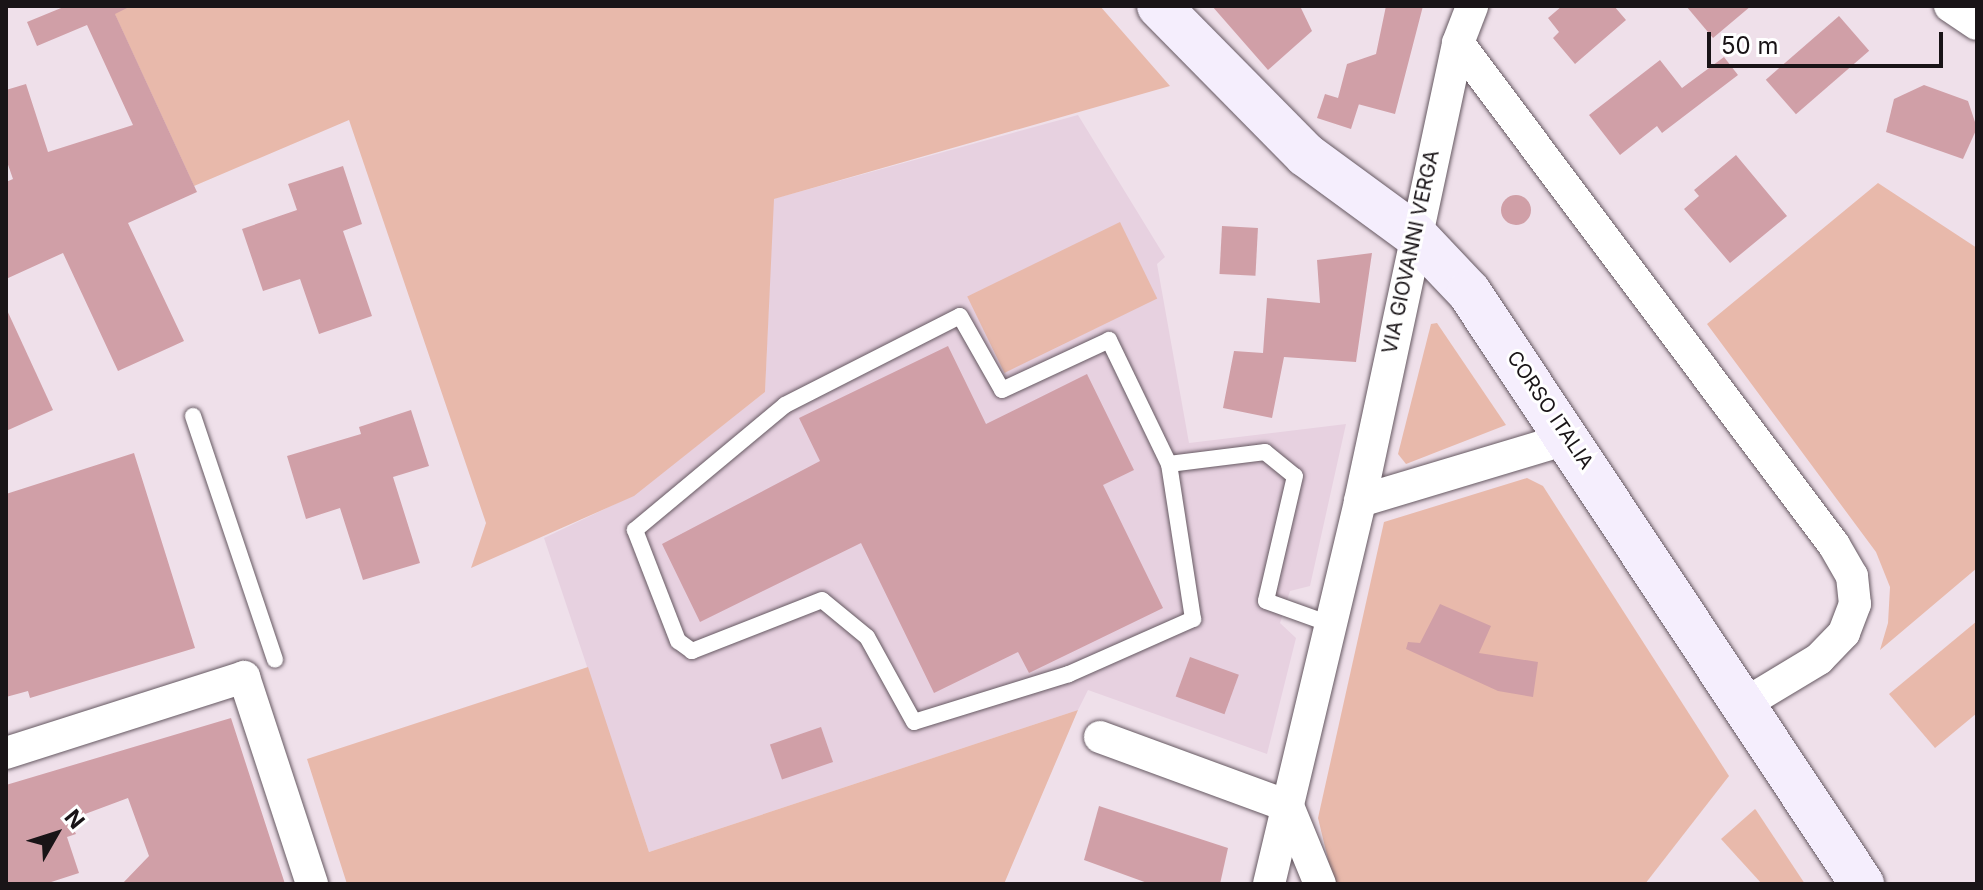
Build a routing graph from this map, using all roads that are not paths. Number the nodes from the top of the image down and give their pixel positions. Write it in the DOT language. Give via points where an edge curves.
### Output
graph roads {
  1 [pos="1159,6"];
  2 [pos="1472,6"];
  3 [pos="1950,6"];
  4 [pos="1977,24"];
  5 [pos="1458,43"];
  6 [pos="1414,234"];
  7 [pos="193,416"];
  8 [pos="1570,438"];
  9 [pos="1169,464"];
  10 [pos="1360,501"];
  11 [pos="1330,624"];
  12 [pos="275,660"];
  13 [pos="1746,703"];
  14 [pos="1100,737"];
  15 [pos="6,753"];
  16 [pos="1288,806"];
  17 [pos="312,884"];
  18 [pos="1269,884"];
  19 [pos="1320,884"];
  20 [pos="1862,884"];
  1 -- 6 [label="street, CORSO ITALIA" via="1306,155"];
  2 -- 5 [label="street, VIA GIOVANNI VERGA"];
  3 -- 4 [label="street"];
  5 -- 6 [label="street, VIA GIOVANNI VERGA"];
  5 -- 13 [label="street" via="1852,576 1855,604 1844,633 1819,659"];
  6 -- 8 [label="street, CORSO ITALIA" via="1469,292"];
  6 -- 10 [label="street, VIA GIOVANNI VERGA"];
  7 -- 12 [label="lane"];
  8 -- 10 [label="street"];
  8 -- 13 [label="street, CORSO ITALIA"];
  9 -- 9 [label="lane" via="1109,340 1002,390 960,316 785,405 635,530 678,641 692,651 822,600 867,637 914,722 1069,674 1193,619"];
  9 -- 11 [label="lane" via="1265,452 1295,476 1266,601"];
  10 -- 11 [label="street, VIA GIOVANNI VERGA"];
  11 -- 16 [label="street, VIA GIOVANNI VERGA"];
  13 -- 20 [label="street, CORSO ITALIA"];
  14 -- 16 [label="street"];
  15 -- 17 [label="street" via="244,677"];
  16 -- 18 [label="street, VIA GIOVANNI VERGA"];
  16 -- 19 [label="street"];
}
